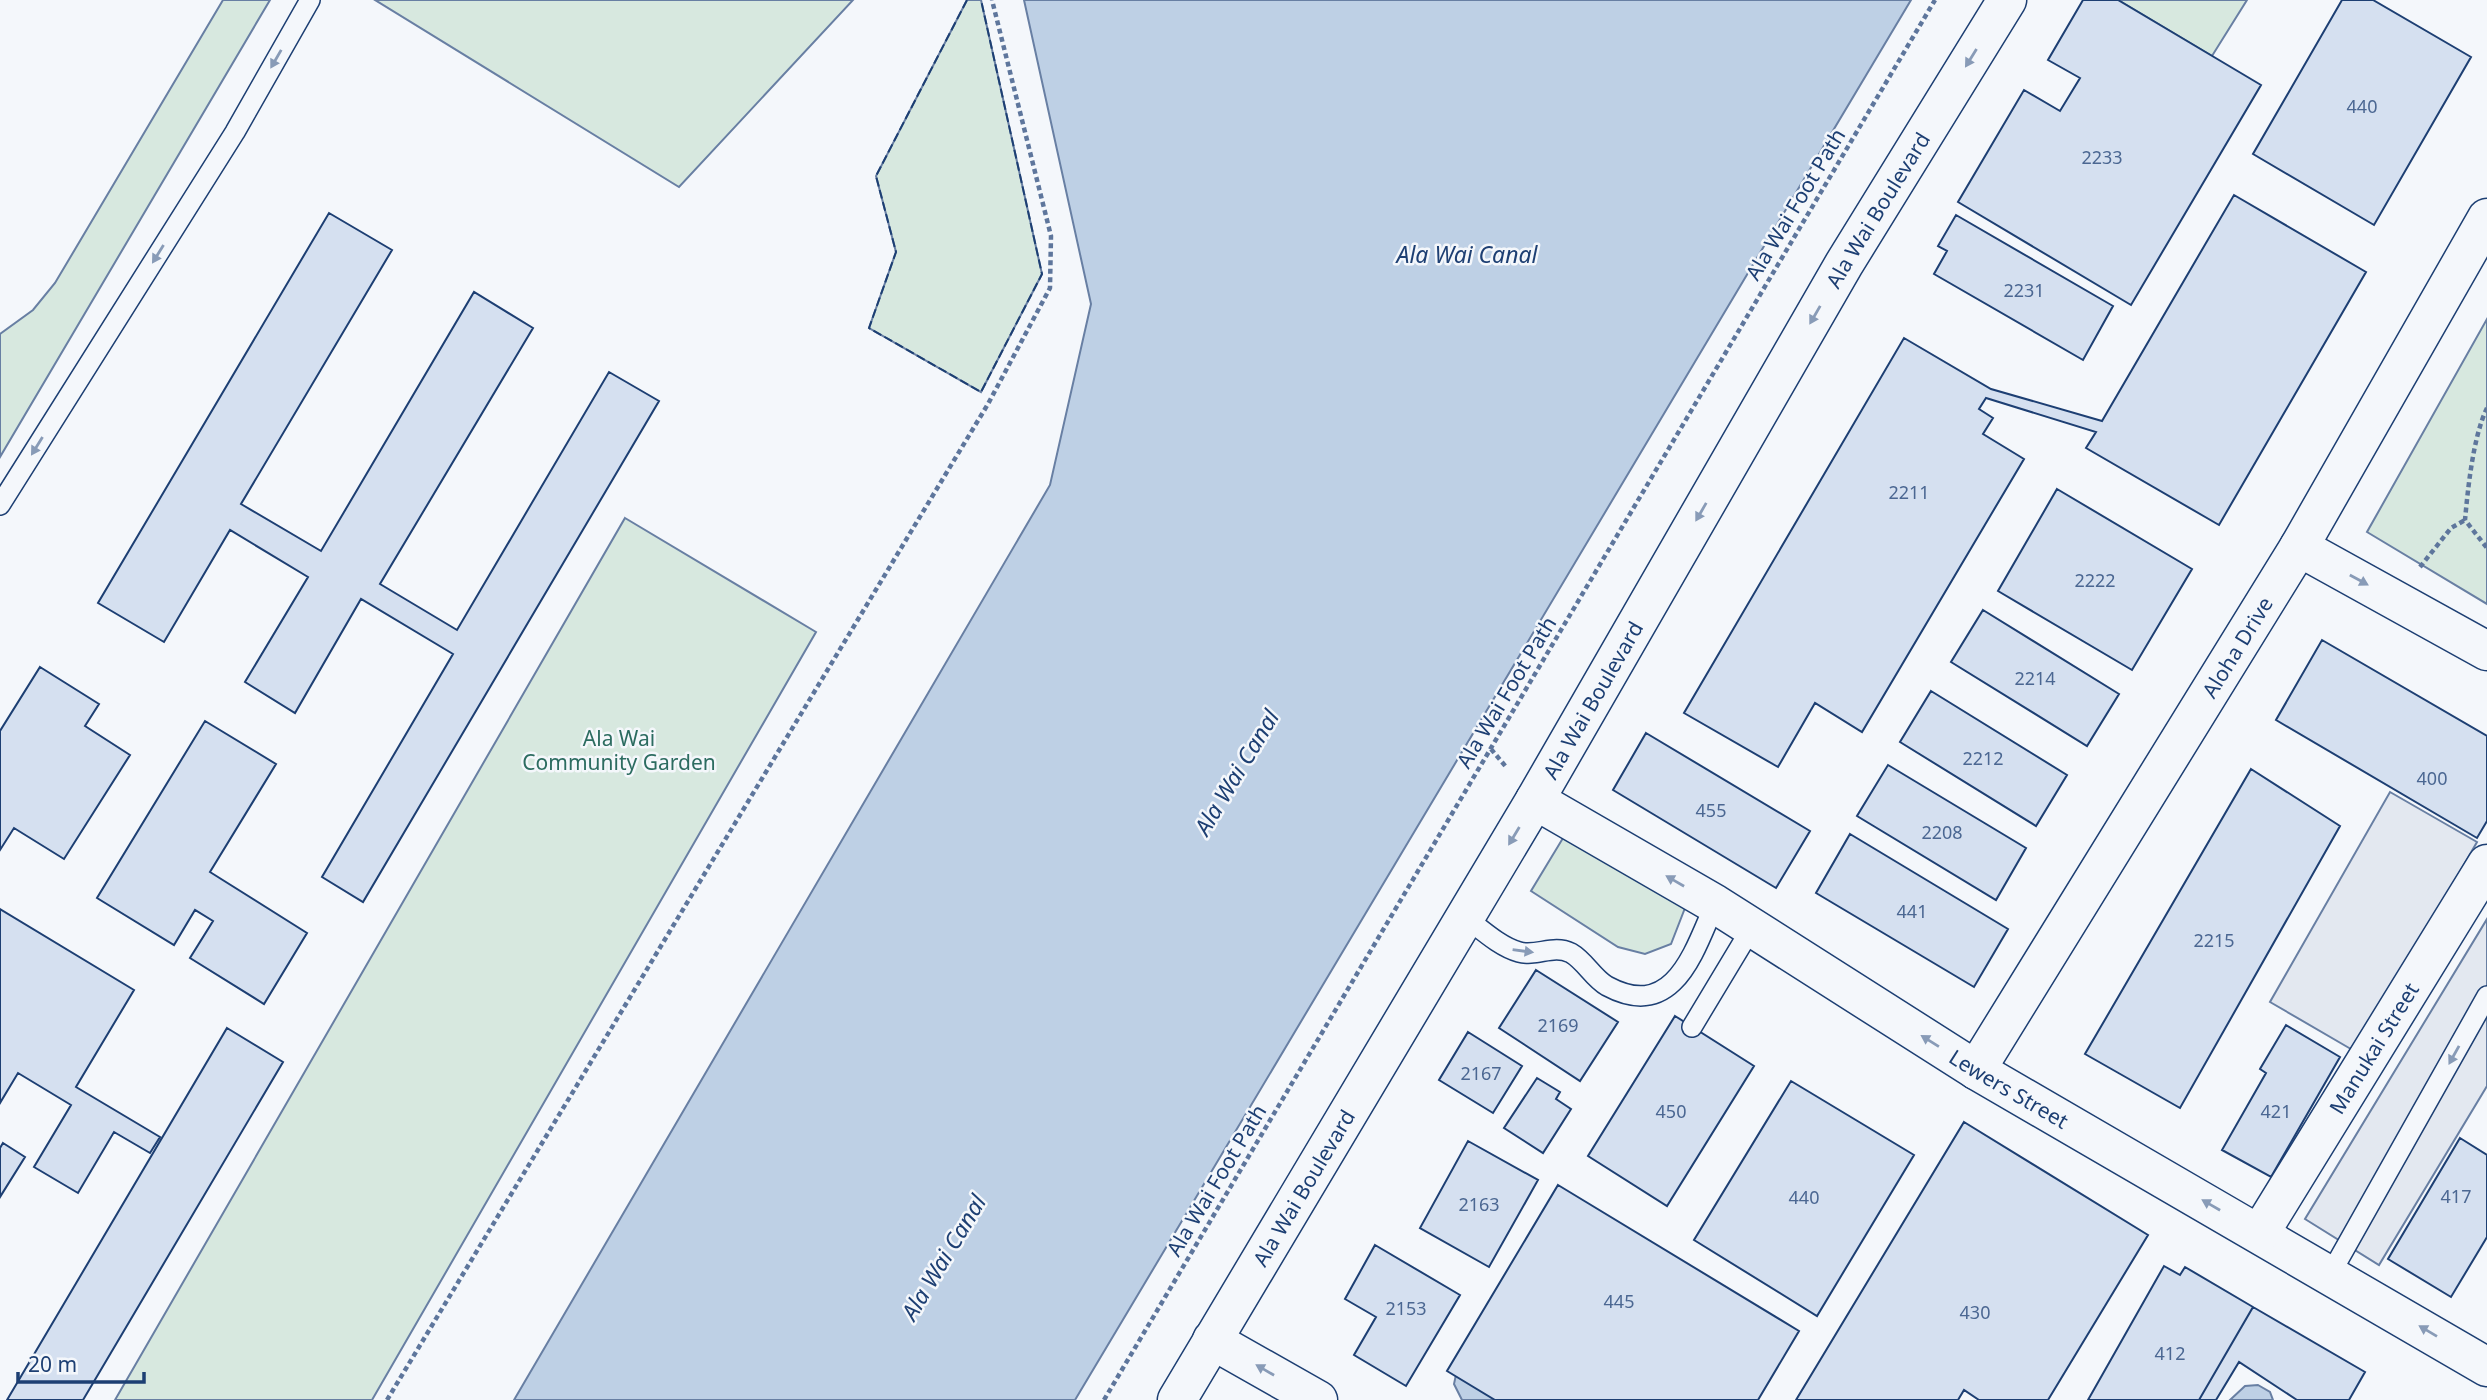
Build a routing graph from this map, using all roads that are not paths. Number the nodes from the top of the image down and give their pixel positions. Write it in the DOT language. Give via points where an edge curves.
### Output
graph roads {
  1 [pos="310,0"];
  2 [pos="2007,0"];
  3 [pos="2487,218"];
  4 [pos="0,505"];
  5 [pos="2299,547"];
  6 [pos="2487,651"];
  7 [pos="1535,800"];
  8 [pos="2487,864"];
  9 [pos="1715,904"];
  10 [pos="1465,917"];
  11 [pos="1751,929"];
  12 [pos="2487,996"];
  13 [pos="1692,1027"];
  14 [pos="1976,1070"];
  15 [pos="2260,1233"];
  16 [pos="2332,1273"];
  17 [pos="1212,1340"];
  18 [pos="2487,1367"];
  19 [pos="1177,1400"];
  20 [pos="1318,1400"];
  1 -- 4 [label="lane, one-way" via="234,132"];
  2 -- 7 [label="street, Ala Wai Boulevard, one-way" via="1844,264"];
  3 -- 5 [label="street, Aloha Drive"];
  5 -- 6 [label="street, one-way"];
  5 -- 14 [label="street, Aloha Drive"];
  9 -- 7 [label="street, Lewers Street, one-way"];
  7 -- 10 [label="street, Ala Wai Boulevard, one-way"];
  8 -- 15 [label="street, Manukai Street"];
  10 -- 9 [label="lane, one-way" via="1518,952 1556,948 1572,954 1604,984 1643,996 1672,984 1686,969"];
  9 -- 11 [label="street, Lewers Street"];
  10 -- 17 [label="street, Ala Wai Boulevard"];
  11 -- 13 [label="lane"];
  14 -- 11 [label="street, Lewers Street, one-way"];
  12 -- 16 [label="lane, one-way"];
  15 -- 14 [label="street, Lewers Street, one-way"];
  15 -- 16 [label="street, Lewers Street"];
  18 -- 16 [label="street, Lewers Street, one-way"];
  17 -- 19 [label="street, Ala Wai Boulevard"];
  20 -- 17 [label="street, one-way"];
}
